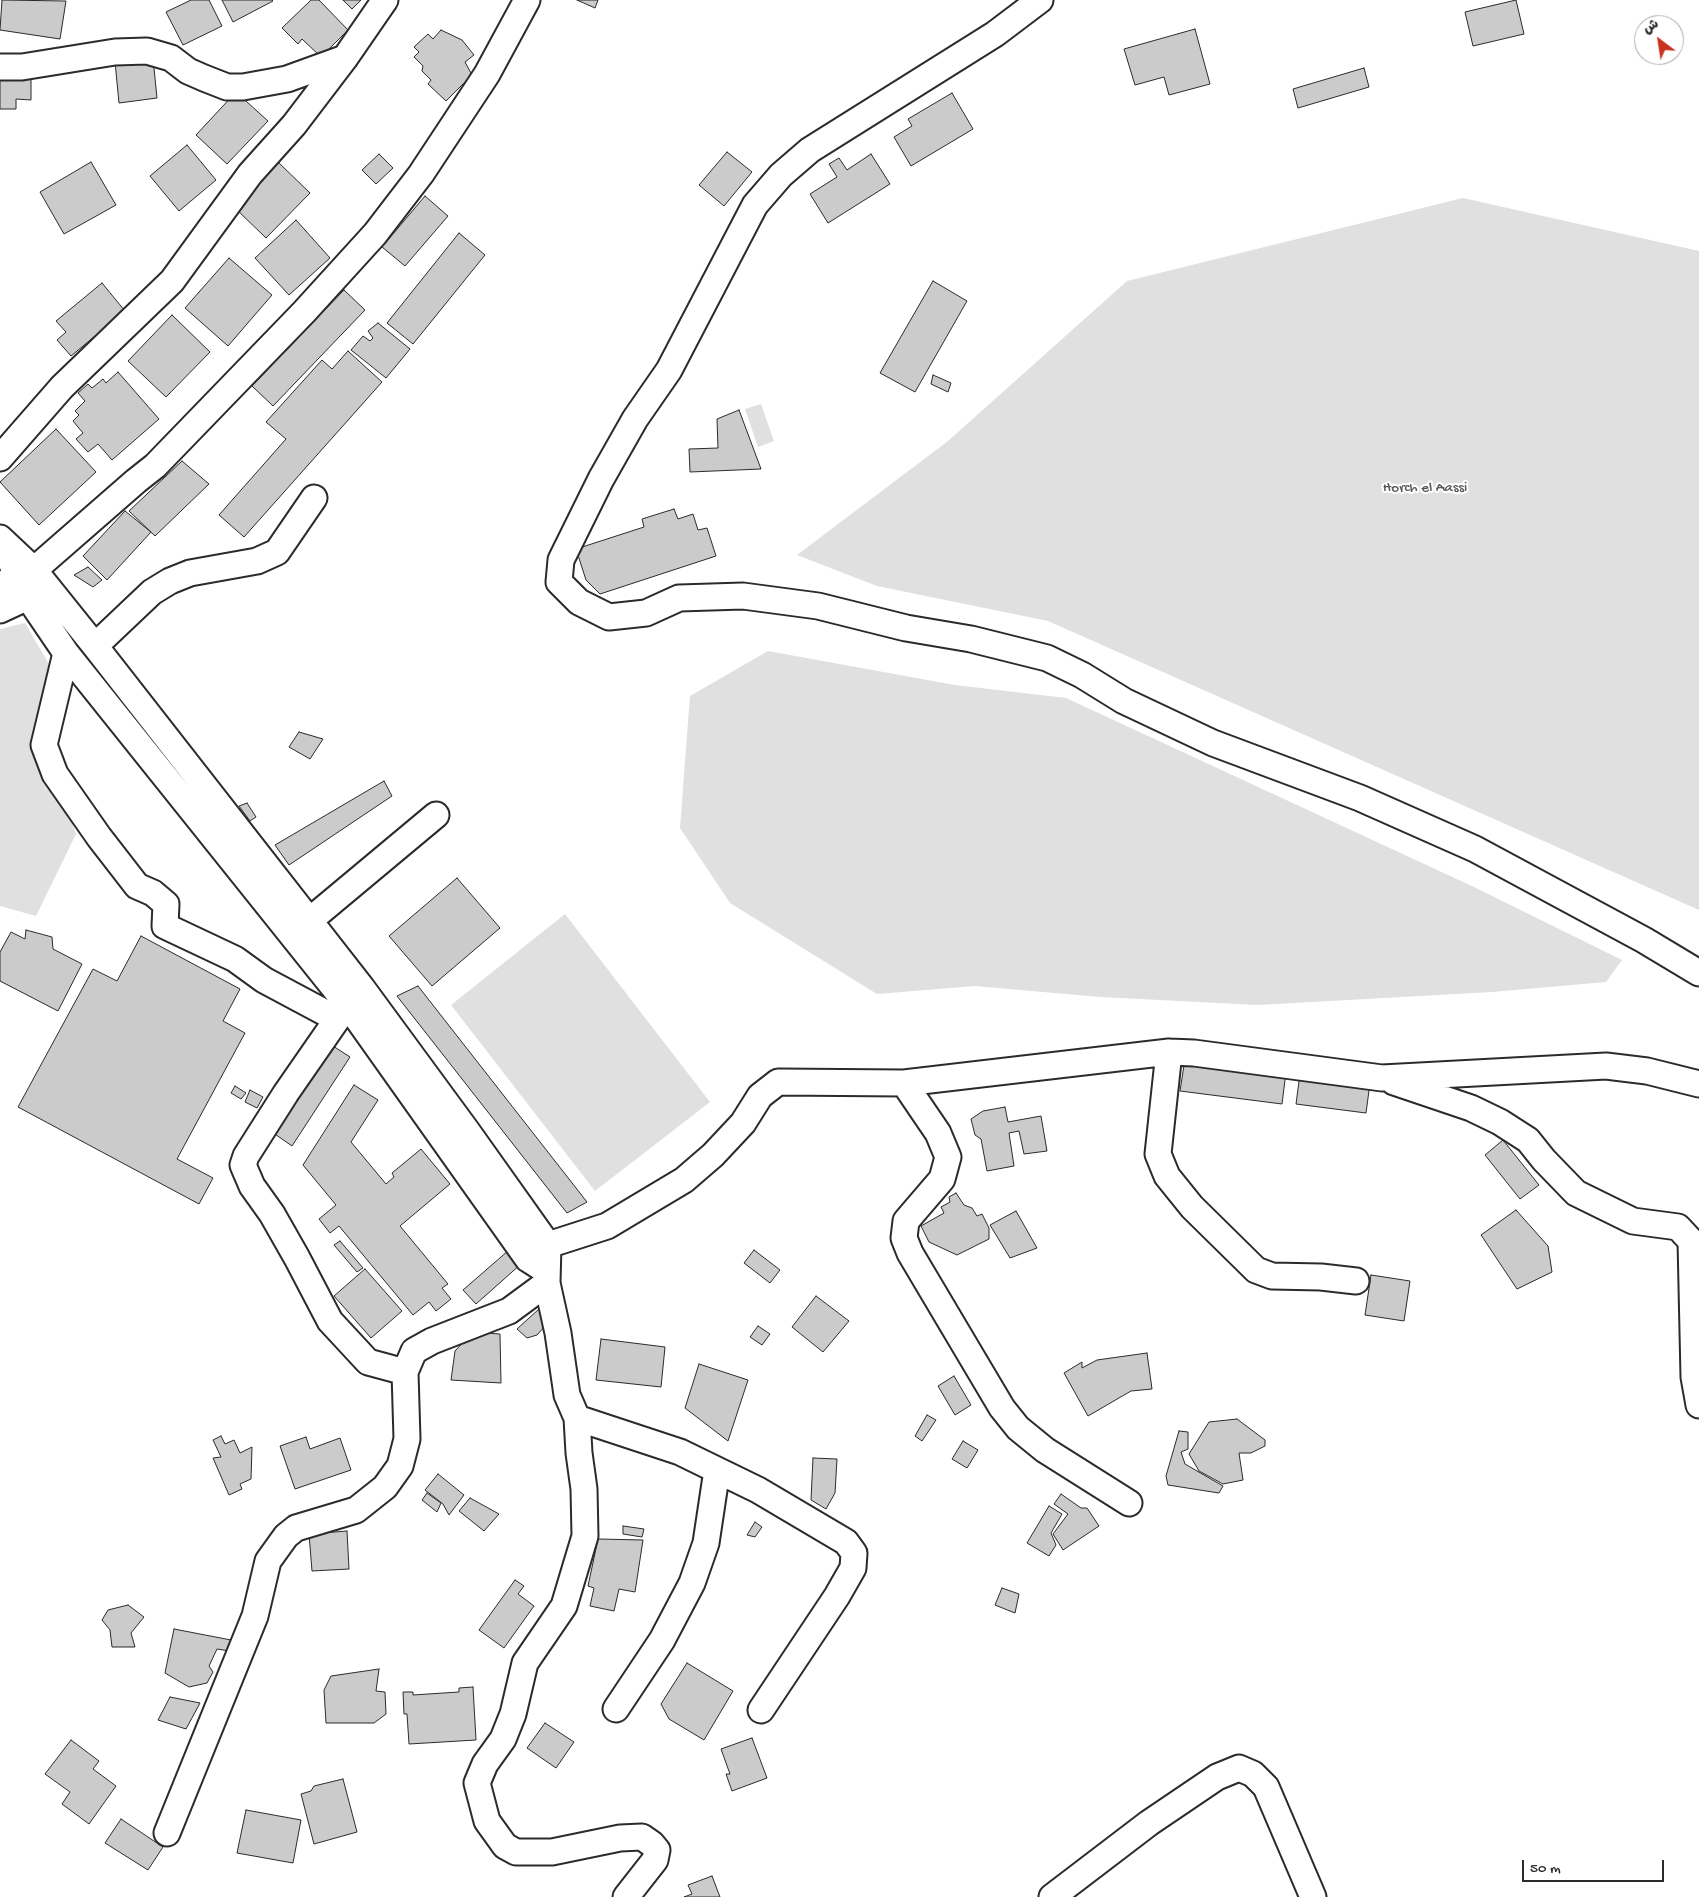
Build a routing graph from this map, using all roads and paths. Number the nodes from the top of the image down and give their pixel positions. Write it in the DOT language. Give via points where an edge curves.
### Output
graph roads {
  1 [pos="385,0"];
  2 [pos="527,0"];
  3 [pos="1040,0"];
  4 [pos="345,58"];
  5 [pos="0,67"];
  6 [pos="0,458"];
  7 [pos="314,498"];
  8 [pos="2,541"];
  9 [pos="25,583"];
  10 [pos="0,610"];
  11 [pos="95,646"];
  12 [pos="66,654"];
  13 [pos="436,815"];
  14 [pos="309,921"];
  15 [pos="1699,973"];
  16 [pos="349,1004"];
  17 [pos="1169,1052"];
  18 [pos="1382,1078"];
  19 [pos="904,1083"];
  20 [pos="1699,1084"];
  21 [pos="467,1131"];
  22 [pos="449,1146"];
  23 [pos="1695,1240"];
  24 [pos="548,1245"];
  25 [pos="540,1271"];
  26 [pos="1356,1282"];
  27 [pos="405,1372"];
  28 [pos="1699,1405"];
  29 [pos="577,1418"];
  30 [pos="717,1470"];
  31 [pos="1129,1503"];
  32 [pos="616,1710"];
  33 [pos="761,1710"];
  34 [pos="167,1833"];
  35 [pos="626,1897"];
  36 [pos="1052,1897"];
  37 [pos="1313,1897"];
  1 -- 4 [label="street"];
  2 -- 9 [label="street" via="487,74 421,174 386,219 304,312 156,466"];
  3 -- 15 [label="street" via="995,34 810,150 781,175 756,205 669,370 635,419 601,479 561,560 559,582 579,602 609,617 646,613 679,598 743,596 818,606 1047,658 1124,701 1213,743 1360,798 1475,849"];
  4 -- 5 [label="street" via="287,79 243,88 227,87 188,70 171,58 147,51"];
  4 -- 6 [label="street" via="294,125 250,174 172,281 62,387"];
  7 -- 11 [label="street" via="277,552 258,561 170,581 152,592"];
  8 -- 9 [label="street"];
  9 -- 10 [label="street"];
  9 -- 11 [label="street"];
  9 -- 12 [label="street"];
  11 -- 14 [label="street"];
  12 -- 16 [label="street"];
  12 -- 16 [label="street" via="44,744 55,774 99,837 137,886 166,904 165,926 235,959 264,980"];
  13 -- 14 [label="street"];
  14 -- 16 [label="street"];
  16 -- 21 [label="street"];
  16 -- 22 [label="street"];
  16 -- 27 [label="street" via="286,1093 243,1165 330,1321 368,1362"];
  17 -- 18 [label="street" via="1194,1052"];
  17 -- 19 [label="street"];
  17 -- 26 [label="street" via="1158,1154 1167,1176 1192,1207 1256,1270 1272,1276"];
  18 -- 20 [label="street" via="1606,1066 1647,1071"];
  18 -- 23 [label="street" via="1471,1108 1500,1122 1528,1140 1576,1193 1633,1221 1678,1227"];
  19 -- 24 [label="street" via="778,1082 760,1096 743,1123 713,1155 684,1180 607,1226"];
  19 -- 31 [label="street" via="938,1133 948,1157 942,1179 906,1221 904,1238 910,1253 1002,1408 1018,1428 1045,1450"];
  21 -- 22 [label="street"];
  21 -- 24 [label="street"];
  22 -- 25 [label="street"];
  23 -- 28 [label="street" via="1694,1377"];
  24 -- 25 [label="street"];
  25 -- 27 [label="street" via="509,1311 414,1351"];
  25 -- 29 [label="street" via="558,1333 568,1395"];
  27 -- 34 [label="street" via="407,1439 400,1466 384,1487 356,1510 296,1528 268,1561 255,1616"];
  29 -- 30 [label="street" via="680,1452"];
  29 -- 35 [label="street" via="585,1536 564,1606 525,1663 503,1739 485,1764 477,1783 487,1821 505,1846 516,1852 552,1852 620,1838 642,1837 652,1844 657,1850 655,1860"];
  30 -- 32 [label="street" via="706,1544 692,1582 662,1640"];
  30 -- 33 [label="street" via="758,1490 846,1542 854,1554 853,1568 837,1596"];
  36 -- 37 [label="street" via="1217,1777 1239,1768 1253,1774 1266,1787"];
}
